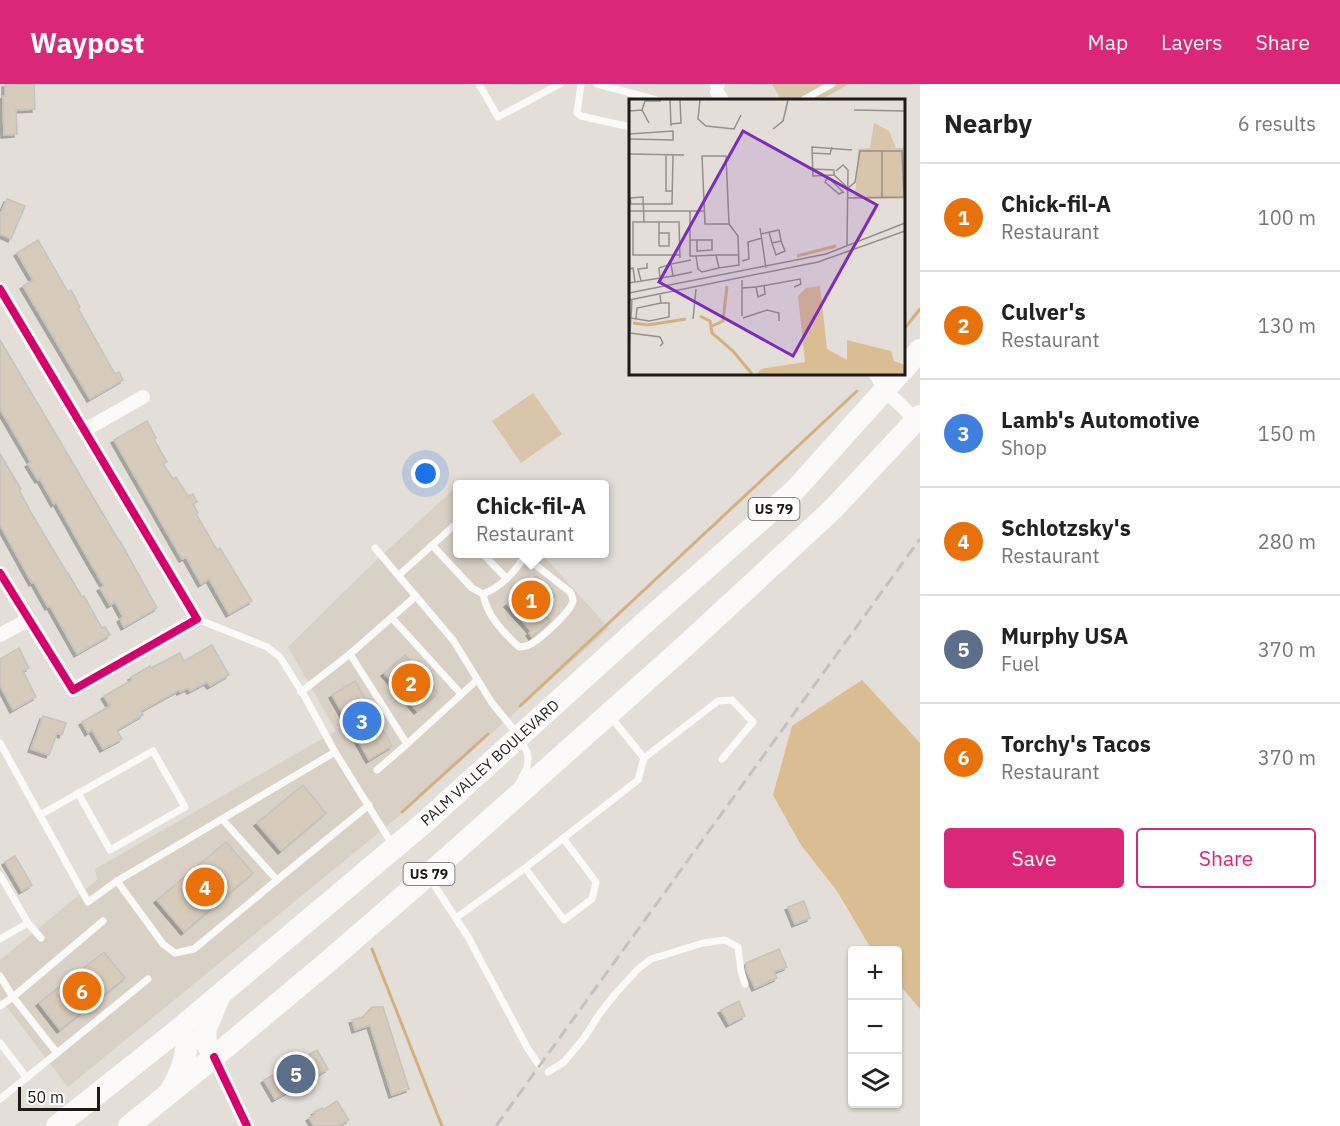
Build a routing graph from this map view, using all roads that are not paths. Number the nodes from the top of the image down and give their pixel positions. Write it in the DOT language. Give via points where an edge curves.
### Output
graph roads {
  1 [pos="479,84"];
  2 [pos="560,84"];
  3 [pos="581,84"];
  4 [pos="597,84"];
  5 [pos="832,84"];
  6 [pos="653,99"];
  7 [pos="805,99"];
  8 [pos="629,127"];
  9 [pos="0,289"];
  10 [pos="920,350"];
  11 [pos="905,367"];
  12 [pos="887,379"];
  13 [pos="143,397"];
  14 [pos="918,418"];
  15 [pos="85,430"];
  16 [pos="453,527"];
  17 [pos="432,545"];
  18 [pos="375,548"];
  19 [pos="487,558"];
  20 [pos="522,558"];
  21 [pos="527,558"];
  22 [pos="0,573"];
  23 [pos="399,575"];
  24 [pos="506,578"];
  25 [pos="483,594"];
  26 [pos="416,596"];
  27 [pos="392,618"];
  28 [pos="197,619"];
  29 [pos="28,620"];
  30 [pos="0,635"];
  31 [pos="350,654"];
  32 [pos="477,680"];
  33 [pos="301,692"];
  34 [pos="461,694"];
  35 [pos="609,714"];
  36 [pos="519,736"];
  37 [pos="0,743"];
  38 [pos="407,744"];
  39 [pos="335,752"];
  40 [pos="644,758"];
  41 [pos="722,759"];
  42 [pos="377,770"];
  43 [pos="511,790"];
  44 [pos="78,793"];
  45 [pos="369,805"];
  46 [pos="40,815"];
  47 [pos="222,819"];
  48 [pos="563,838"];
  49 [pos="394,848"];
  50 [pos="525,868"];
  51 [pos="0,874"];
  52 [pos="428,875"];
  53 [pos="277,880"];
  54 [pos="117,882"];
  55 [pos="456,918"];
  56 [pos="103,921"];
  57 [pos="28,923"];
  58 [pos="41,938"];
  59 [pos="0,939"];
  60 [pos="0,976"];
  61 [pos="147,979"];
  62 [pos="745,984"];
  63 [pos="221,993"];
  64 [pos="13,997"];
  65 [pos="0,1006"];
  66 [pos="179,1029"];
  67 [pos="0,1043"];
  68 [pos="57,1053"];
  69 [pos="214,1057"];
  70 [pos="539,1065"];
  71 [pos="548,1072"];
  72 [pos="27,1078"];
  73 [pos="169,1094"];
  74 [pos="1,1096"];
  75 [pos="57,1126"];
  76 [pos="129,1126"];
  77 [pos="248,1126"];
  1 -- 2 [label="lane" via="498,117"];
  3 -- 8 [label="lane" via="577,113"];
  4 -- 6 [label="lane"];
  5 -- 7 [label="lane"];
  9 -- 15 [label="street"];
  10 -- 11 [label="highway"];
  12 -- 14 [label="street"];
  12 -- 36 [label="highway, PALM VALLEY BOULEVARD / US 79" via="795,490"];
  13 -- 15 [label="street"];
  14 -- 35 [label="highway, US 79" via="832,510"];
  15 -- 28 [label="street"];
  16 -- 17 [label="lane"];
  17 -- 23 [label="lane"];
  17 -- 25 [label="lane" via="472,588"];
  18 -- 23 [label="lane"];
  19 -- 24 [label="lane"];
  20 -- 24 [label="lane"];
  21 -- 25 [label="lane" via="573,598 562,616 536,641 524,647 513,642 488,612"];
  22 -- 29 [label="street"];
  23 -- 26 [label="lane"];
  24 -- 25 [label="lane"];
  26 -- 27 [label="lane"];
  26 -- 32 [label="lane" via="453,640"];
  27 -- 31 [label="lane"];
  27 -- 34 [label="lane"];
  28 -- 29 [label="street" via="72,690"];
  28 -- 33 [label="lane" via="267,647 280,657"];
  29 -- 30 [label="street"];
  31 -- 33 [label="lane"];
  31 -- 38 [label="lane"];
  32 -- 34 [label="lane"];
  32 -- 36 [label="lane"];
  33 -- 39 [label="lane"];
  34 -- 38 [label="lane"];
  35 -- 40 [label="lane"];
  35 -- 52 [label="highway, US 79"];
  36 -- 43 [label="lane" via="527,752 527,768"];
  36 -- 49 [label="highway, PALM VALLEY BOULEVARD / US 79"];
  37 -- 46 [label="lane"];
  38 -- 42 [label="lane"];
  39 -- 45 [label="lane"];
  39 -- 47 [label="lane"];
  40 -- 41 [label="lane" via="717,701 732,700 753,722"];
  40 -- 48 [label="lane" via="638,780"];
  44 -- 44 [label="lane" via="153,751 185,807 110,850"];
  44 -- 46 [label="lane"];
  45 -- 49 [label="lane"];
  45 -- 53 [label="lane"];
  46 -- 54 [label="lane" via="88,902"];
  47 -- 53 [label="lane"];
  47 -- 54 [label="lane"];
  48 -- 50 [label="lane"];
  48 -- 50 [label="lane" via="596,882 592,899 564,920"];
  49 -- 63 [label="highway, PALM VALLEY BOULEVARD / US 79"];
  50 -- 55 [label="lane"];
  51 -- 57 [label="lane"];
  52 -- 55 [label="lane"];
  52 -- 69 [label="highway, US 79"];
  53 -- 54 [label="lane" via="194,949 176,954 163,944"];
  55 -- 70 [label="lane"];
  56 -- 64 [label="lane"];
  57 -- 58 [label="lane"];
  57 -- 59 [label="lane"];
  60 -- 64 [label="lane"];
  61 -- 68 [label="lane"];
  62 -- 71 [label="lane" via="738,947 725,940 651,959 616,993 564,1062"];
  63 -- 66 [label="highway, PALM VALLEY BOULEVARD / US 79"];
  63 -- 69 [label="highway" via="205,1031"];
  64 -- 65 [label="lane"];
  64 -- 68 [label="lane"];
  66 -- 73 [label="highway" via="186,1041 185,1054"];
  66 -- 75 [label="highway, PALM VALLEY BOULEVARD / US 79"];
  67 -- 72 [label="lane"];
  68 -- 72 [label="lane"];
  69 -- 73 [label="highway, US 79"];
  69 -- 77 [label="street"];
  72 -- 74 [label="lane"];
  73 -- 76 [label="highway, US 79"];
}
